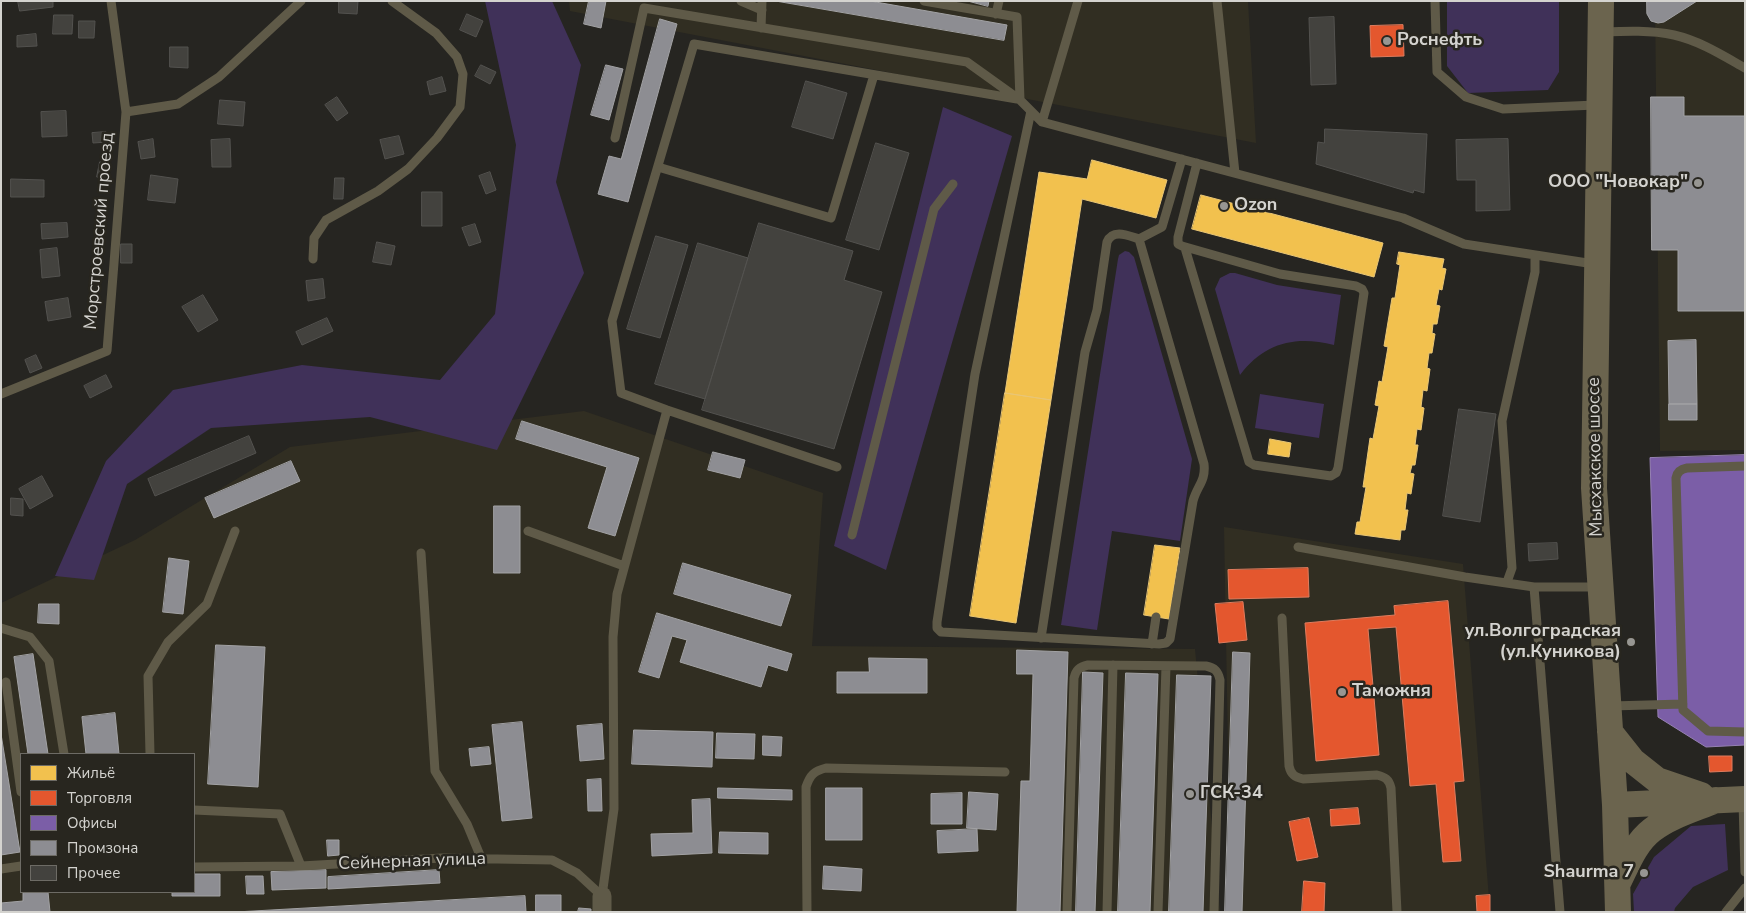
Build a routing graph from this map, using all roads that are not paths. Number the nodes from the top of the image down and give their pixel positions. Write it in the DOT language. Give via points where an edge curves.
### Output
graph roads {
  1 [pos="112,1"];
  2 [pos="301,1"];
  3 [pos="392,1"];
  4 [pos="741,1"];
  5 [pos="924,1"];
  6 [pos="999,1"];
  7 [pos="1078,1"];
  8 [pos="1217,1"];
  9 [pos="1435,1"];
  10 [pos="1601,1"];
  11 [pos="942,3"];
  12 [pos="762,6"];
  13 [pos="996,14"];
  14 [pos="761,28"];
  15 [pos="1600,32"];
  16 [pos="1745,68"];
  17 [pos="874,75"];
  18 [pos="1020,100"];
  19 [pos="1599,105"];
  20 [pos="1031,111"];
  21 [pos="126,112"];
  22 [pos="1042,122"];
  23 [pos="615,138"];
  24 [pos="1182,159"];
  25 [pos="1197,163"];
  26 [pos="658,167"];
  27 [pos="1235,173"];
  28 [pos="953,184"];
  29 [pos="1140,239"];
  30 [pos="1185,248"];
  31 [pos="1536,255"];
  32 [pos="312,259"];
  33 [pos="1597,264"];
  34 [pos="1,394"];
  35 [pos="667,410"];
  36 [pos="1745,466"];
  37 [pos="837,467"];
  38 [pos="528,530"];
  39 [pos="235,531"];
  40 [pos="852,535"];
  41 [pos="1298,547"];
  42 [pos="421,553"];
  43 [pos="624,566"];
  44 [pos="1507,582"];
  45 [pos="1534,587"];
  46 [pos="1600,587"];
  47 [pos="1156,617"];
  48 [pos="1282,618"];
  49 [pos="1,628"];
  50 [pos="1041,638"];
  51 [pos="1152,644"];
  52 [pos="1113,665"];
  53 [pos="1166,666"];
  54 [pos="6,682"];
  55 [pos="1683,704"];
  56 [pos="1608,706"];
  57 [pos="1610,732"];
  58 [pos="1745,732"];
  59 [pos="64,753"];
  60 [pos="150,753"];
  61 [pos="1005,772"];
  62 [pos="20,785"];
  63 [pos="1744,799"];
  64 [pos="1716,800"];
  65 [pos="1615,805"];
  66 [pos="195,810"];
  67 [pos="482,860"];
  68 [pos="20,866"];
  69 [pos="301,866"];
  70 [pos="195,867"];
  71 [pos="1,869"];
  72 [pos="1745,872"];
  73 [pos="1617,883"];
  74 [pos="1745,888"];
  75 [pos="602,904"];
  76 [pos="807,912"];
  77 [pos="1067,912"];
  78 [pos="1107,912"];
  79 [pos="1158,912"];
  80 [pos="1214,912"];
  81 [pos="1397,912"];
  82 [pos="1560,912"];
  83 [pos="1618,912"];
  84 [pos="1726,912"];
  1 -- 21 [label="lane, Морстроевский проезд"];
  2 -- 21 [label="lane" via="219,76 178,104"];
  3 -- 32 [label="lane" via="436,33 457,58 463,74 460,107 408,169 378,192 326,220 314,238"];
  4 -- 12 [label="lane"];
  5 -- 11 [label="lane"];
  6 -- 13 [label="lane"];
  7 -- 22 [label="lane"];
  8 -- 27 [label="lane"];
  9 -- 19 [label="lane" via="1437,72 1466,97 1503,109"];
  10 -- 15 [label="street, Мысхакское шоссе"];
  11 -- 13 [label="lane"];
  12 -- 14 [label="lane"];
  13 -- 18 [label="lane" via="1017,17"];
  14 -- 18 [label="lane" via="967,62"];
  14 -- 23 [label="lane" via="644,8"];
  15 -- 16 [label="lane" via="1641,31 1674,35 1712,49"];
  15 -- 19 [label="street, Мысхакское шоссе"];
  17 -- 18 [label="lane"];
  17 -- 26 [label="lane" via="694,44"];
  17 -- 26 [label="lane" via="831,218"];
  18 -- 20 [label="lane"];
  19 -- 33 [label="street, Мысхакское шоссе"];
  20 -- 22 [label="lane"];
  20 -- 50 [label="lane" via="975,374 937,628 947,634"];
  21 -- 34 [label="lane, Морстроевский проезд" via="107,351"];
  22 -- 24 [label="lane"];
  24 -- 25 [label="lane"];
  24 -- 29 [label="lane" via="1162,228"];
  25 -- 27 [label="lane"];
  25 -- 30 [label="lane" via="1177,241"];
  26 -- 35 [label="lane" via="612,321 621,393"];
  27 -- 31 [label="lane" via="1403,218 1464,244"];
  28 -- 40 [label="lane" via="934,208"];
  29 -- 50 [label="lane" via="1118,234 1109,237 1107,242 1097,310 1085,352"];
  29 -- 51 [label="lane" via="1205,474 1193,501 1172,633 1166,643"];
  30 -- 30 [label="lane" via="1280,274 1362,289 1364,298 1336,473 1331,476 1254,465 1246,458"];
  31 -- 33 [label="lane"];
  31 -- 44 [label="lane" via="1502,421 1512,568"];
  33 -- 46 [label="street, Мысхакское шоссе" via="1594,488"];
  35 -- 37 [label="lane"];
  35 -- 43 [label="lane"];
  36 -- 55 [label="lane" via="1687,468 1677,474"];
  38 -- 43 [label="lane"];
  39 -- 60 [label="lane" via="207,604 168,642 148,676"];
  41 -- 44 [label="lane"];
  42 -- 67 [label="lane" via="435,771 467,824"];
  43 -- 75 [label="lane" via="617,594 613,636 614,809"];
  44 -- 45 [label="lane"];
  45 -- 46 [label="lane"];
  45 -- 82 [label="lane"];
  46 -- 56 [label="street, Мысхакское шоссе"];
  47 -- 51 [label="lane"];
  48 -- 81 [label="lane" via="1291,773 1303,779 1377,775 1389,781"];
  49 -- 59 [label="lane" via="30,637 49,661"];
  50 -- 51 [label="lane"];
  52 -- 53 [label="lane"];
  52 -- 77 [label="lane" via="1081,667 1074,678"];
  52 -- 78 [label="lane"];
  53 -- 79 [label="lane"];
  53 -- 80 [label="lane" via="1206,666 1218,673 1220,680"];
  54 -- 62 [label="lane"];
  55 -- 56 [label="lane"];
  55 -- 58 [label="lane" via="1683,710 1708,731"];
  56 -- 57 [label="street, Мысхакское шоссе"];
  57 -- 64 [label="street" via="1633,761 1657,780"];
  57 -- 65 [label="street, Мысхакское шоссе"];
  61 -- 76 [label="lane" via="816,770 806,787"];
  63 -- 64 [label="street"];
  63 -- 72 [label="lane"];
  64 -- 65 [label="street"];
  64 -- 73 [label="street" via="1670,819 1651,831 1636,849"];
  65 -- 73 [label="street, Мысхакское шоссе"];
  66 -- 69 [label="lane" via="280,814"];
  67 -- 69 [label="lane, Сейнерная улица" via="442,858"];
  67 -- 75 [label="lane, Сейнерная улица" via="552,860 577,874"];
  68 -- 71 [label="lane"];
  69 -- 70 [label="lane, Сейнерная улица"];
  73 -- 83 [label="street, Мысхакское шоссе"];
  74 -- 84 [label="lane"];
}
